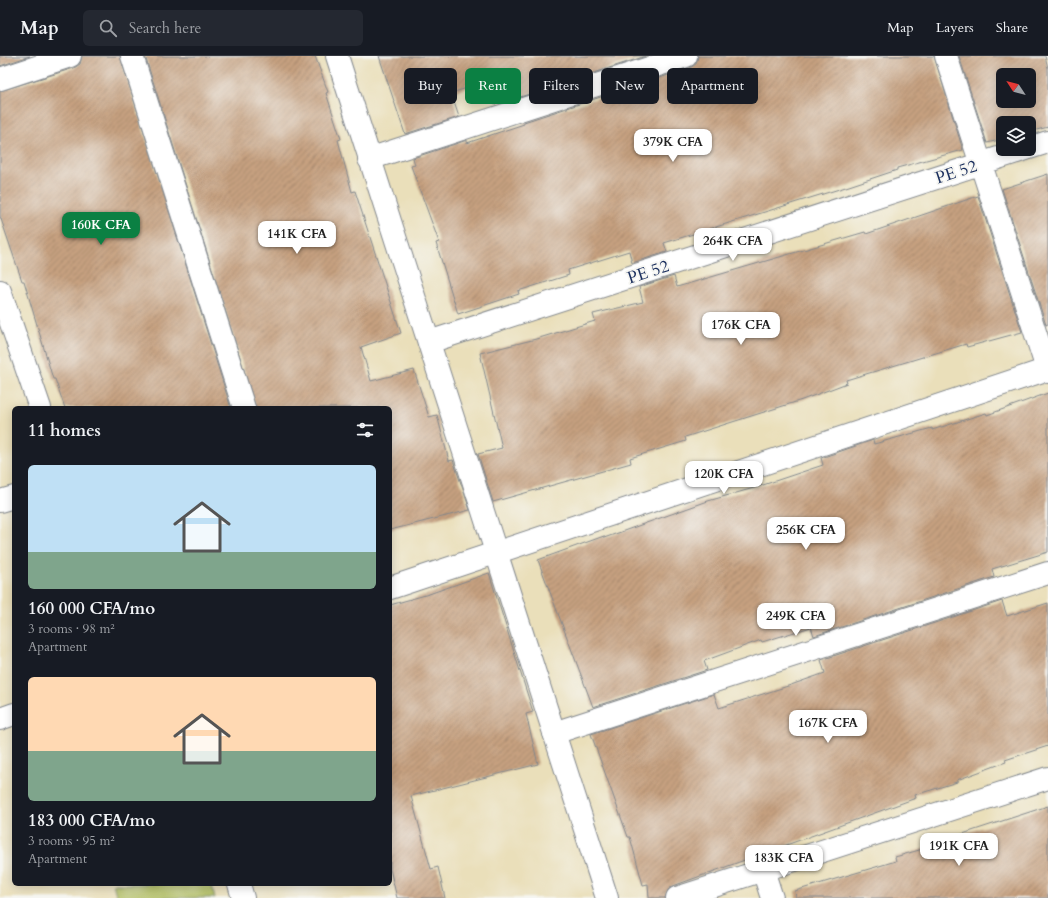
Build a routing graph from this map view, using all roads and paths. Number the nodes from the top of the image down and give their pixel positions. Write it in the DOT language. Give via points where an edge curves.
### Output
graph roads {
  1 [pos="70,56"];
  2 [pos="132,56"];
  3 [pos="337,56"];
  4 [pos="686,56"];
  5 [pos="946,56"];
  6 [pos="0,79"];
  7 [pos="1048,142"];
  8 [pos="1036,146"];
  9 [pos="1006,156"];
  10 [pos="369,159"];
  11 [pos="981,164"];
  12 [pos="1,296"];
  13 [pos="428,342"];
  14 [pos="1048,370"];
  15 [pos="39,406"];
  16 [pos="243,406"];
  17 [pos="12,498"];
  18 [pos="0,501"];
  19 [pos="496,553"];
  20 [pos="1048,573"];
  21 [pos="392,587"];
  22 [pos="12,715"];
  23 [pos="0,719"];
  24 [pos="554,733"];
  25 [pos="1048,778"];
  26 [pos="763,870"];
  27 [pos="240,886"];
  28 [pos="243,898"];
  29 [pos="607,898"];
  30 [pos="677,898"];
  31 [pos="772,898"];
  1 -- 6 [label="street"];
  2 -- 16 [label="street"];
  3 -- 10 [label="street"];
  4 -- 10 [label="street"];
  5 -- 11 [label="street"];
  7 -- 8 [label="street, PE 52"];
  9 -- 11 [label="street, PE 52"];
  10 -- 13 [label="street"];
  11 -- 13 [label="street, PE 52"];
  11 -- 14 [label="street"];
  12 -- 15 [label="street"];
  13 -- 19 [label="street"];
  14 -- 19 [label="street"];
  17 -- 18 [label="street"];
  19 -- 21 [label="street"];
  19 -- 24 [label="street"];
  20 -- 24 [label="street"];
  22 -- 23 [label="street"];
  24 -- 29 [label="street"];
  25 -- 26 [label="street"];
  26 -- 30 [label="street"];
  26 -- 31 [label="street"];
  27 -- 28 [label="street"];
}
